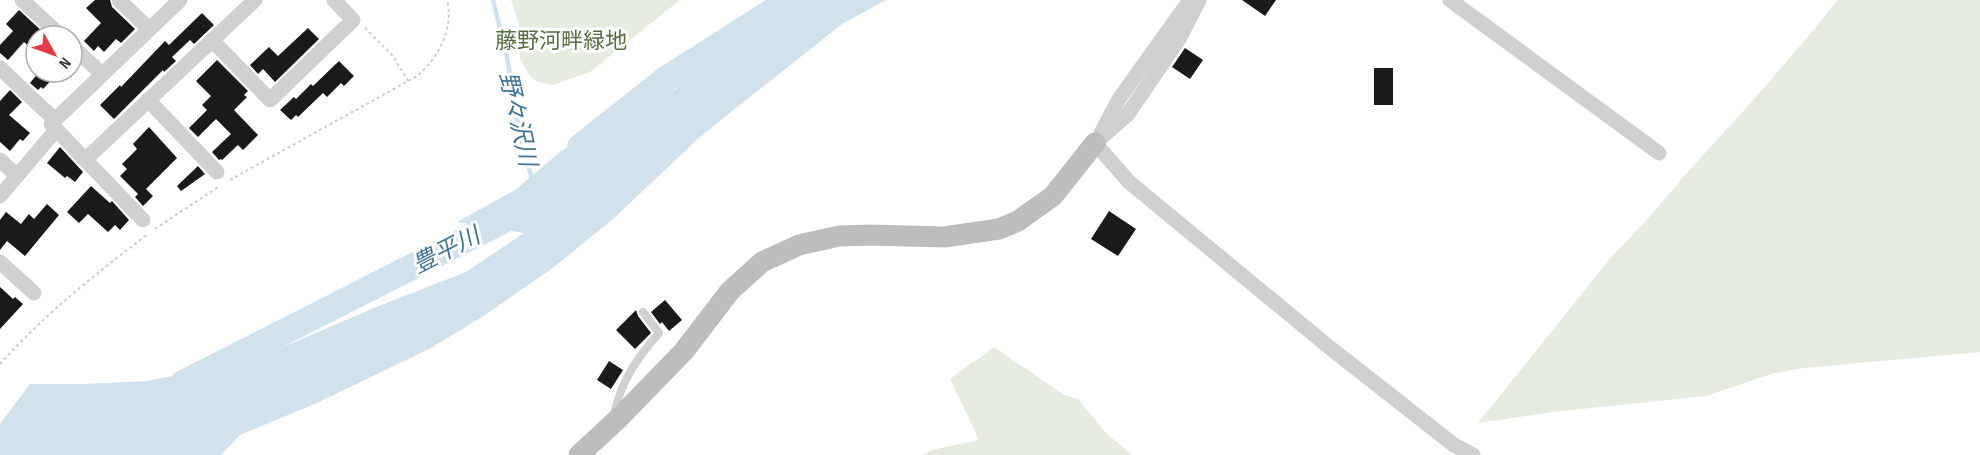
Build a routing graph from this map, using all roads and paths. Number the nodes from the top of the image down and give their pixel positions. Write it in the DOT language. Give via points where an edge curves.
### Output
graph roads {
  1 [pos="22,0"];
  2 [pos="119,0"];
  3 [pos="180,0"];
  4 [pos="255,0"];
  5 [pos="334,0"];
  6 [pos="447,0"];
  7 [pos="1190,0"];
  8 [pos="1199,0"];
  9 [pos="1450,0"];
  10 [pos="353,20"];
  11 [pos="48,24"];
  12 [pos="150,28"];
  13 [pos="212,40"];
  14 [pos="84,57"];
  15 [pos="0,68"];
  16 [pos="102,74"];
  17 [pos="408,81"];
  18 [pos="148,100"];
  19 [pos="56,125"];
  20 [pos="1095,143"];
  21 [pos="1659,153"];
  22 [pos="86,159"];
  23 [pos="0,160"];
  24 [pos="17,176"];
  25 [pos="222,179"];
  26 [pos="0,196"];
  27 [pos="143,220"];
  28 [pos="0,262"];
  29 [pos="34,293"];
  30 [pos="643,312"];
  31 [pos="0,364"];
  32 [pos="612,424"];
  33 [pos="579,455"];
  34 [pos="1473,455"];
  1 -- 11 [label="street"];
  2 -- 12 [label="street"];
  3 -- 12 [label="street"];
  4 -- 13 [label="street"];
  5 -- 10 [label="street"];
  6 -- 17 [label="path" via="447,33 440,50 425,69"];
  7 -- 20 [label="street" via="1119,99"];
  8 -- 20 [label="street" via="1179,39 1128,114"];
  9 -- 21 [label="street"];
  10 -- 13 [label="street" via="270,100"];
  10 -- 17 [label="path" via="393,56"];
  12 -- 16 [label="street"];
  13 -- 18 [label="street"];
  14 -- 16 [label="street"];
  15 -- 19 [label="street"];
  16 -- 19 [label="street"];
  17 -- 25 [label="path"];
  18 -- 22 [label="street"];
  18 -- 25 [label="street"];
  19 -- 22 [label="street"];
  19 -- 24 [label="street"];
  20 -- 32 [label="street" via="1053,196 1018,221 999,229 944,237 839,236 799,245 762,262 730,291 684,351"];
  20 -- 34 [label="street" via="1129,182 1338,354 1454,445"];
  22 -- 27 [label="street"];
  23 -- 24 [label="street"];
  24 -- 26 [label="street"];
  25 -- 31 [label="path" via="93,276"];
  28 -- 29 [label="street"];
  30 -- 32 [label="lane" via="659,333 632,366 619,393"];
  32 -- 33 [label="street"];
}
